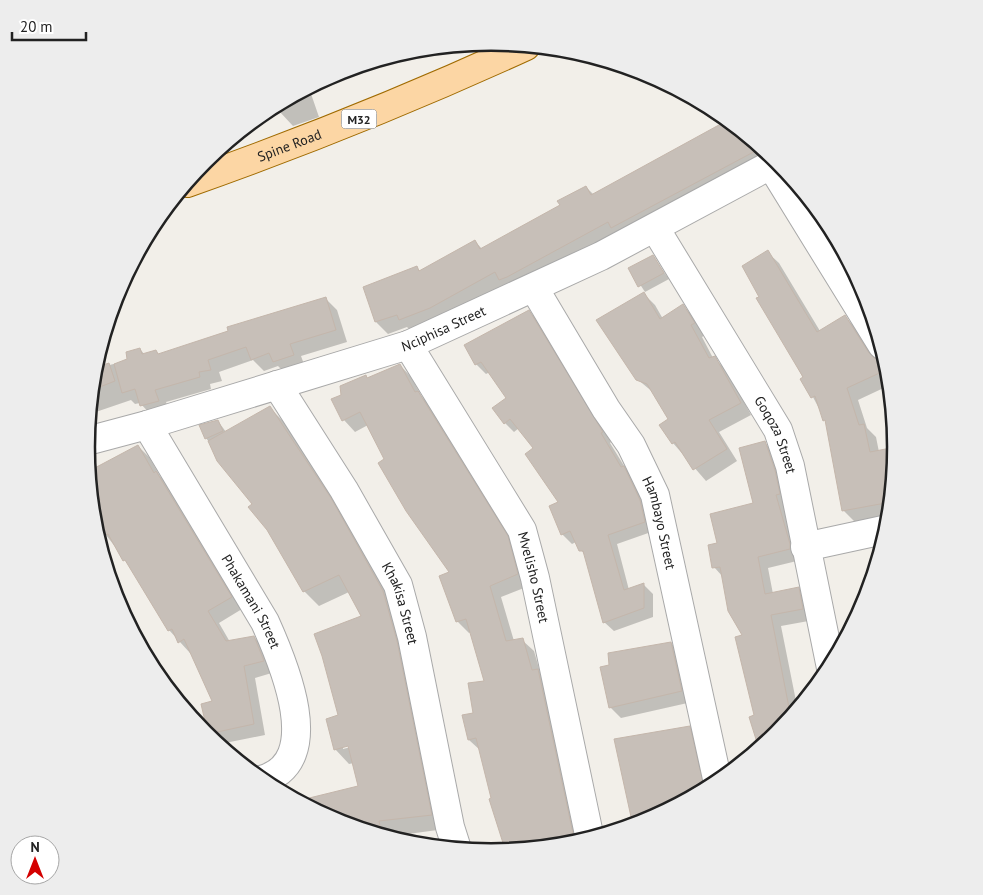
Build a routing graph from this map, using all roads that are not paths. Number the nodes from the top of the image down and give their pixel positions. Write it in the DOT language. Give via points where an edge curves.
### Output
graph roads {
  1 [pos="513,52"];
  2 [pos="770,165"];
  3 [pos="201,178"];
  4 [pos="785,182"];
  5 [pos="655,228"];
  6 [pos="534,288"];
  7 [pos="867,319"];
  8 [pos="408,345"];
  9 [pos="277,385"];
  10 [pos="147,425"];
  11 [pos="95,439"];
  12 [pos="879,531"];
  13 [pos="805,547"];
  14 [pos="828,656"];
  15 [pos="716,774"];
  16 [pos="271,777"];
  17 [pos="588,831"];
  18 [pos="454,842"];
  1 -- 3 [label="main road, Spine Road / M32" via="407,100"];
  2 -- 5 [label="street, Nciphisa Street"];
  4 -- 7 [label="street"];
  5 -- 6 [label="street, Nciphisa Street"];
  5 -- 13 [label="street, Goqoza Street" via="778,430 790,466"];
  6 -- 8 [label="street, Nciphisa Street"];
  6 -- 15 [label="street, Hambayo Street" via="631,445 655,495"];
  8 -- 9 [label="street, Nciphisa Street"];
  8 -- 17 [label="street, Mvelisho Street" via="522,530"];
  9 -- 10 [label="street, Nciphisa Street"];
  9 -- 18 [label="street, Khakisa Street" via="344,490 398,585 412,637"];
  10 -- 11 [label="street, Nciphisa Street"];
  10 -- 16 [label="street, Phakamani Street" via="265,622 279,654 296,719 297,737 294,753 285,767"];
  12 -- 13 [label="street"];
  13 -- 14 [label="street, Goqoza Street"];
}
